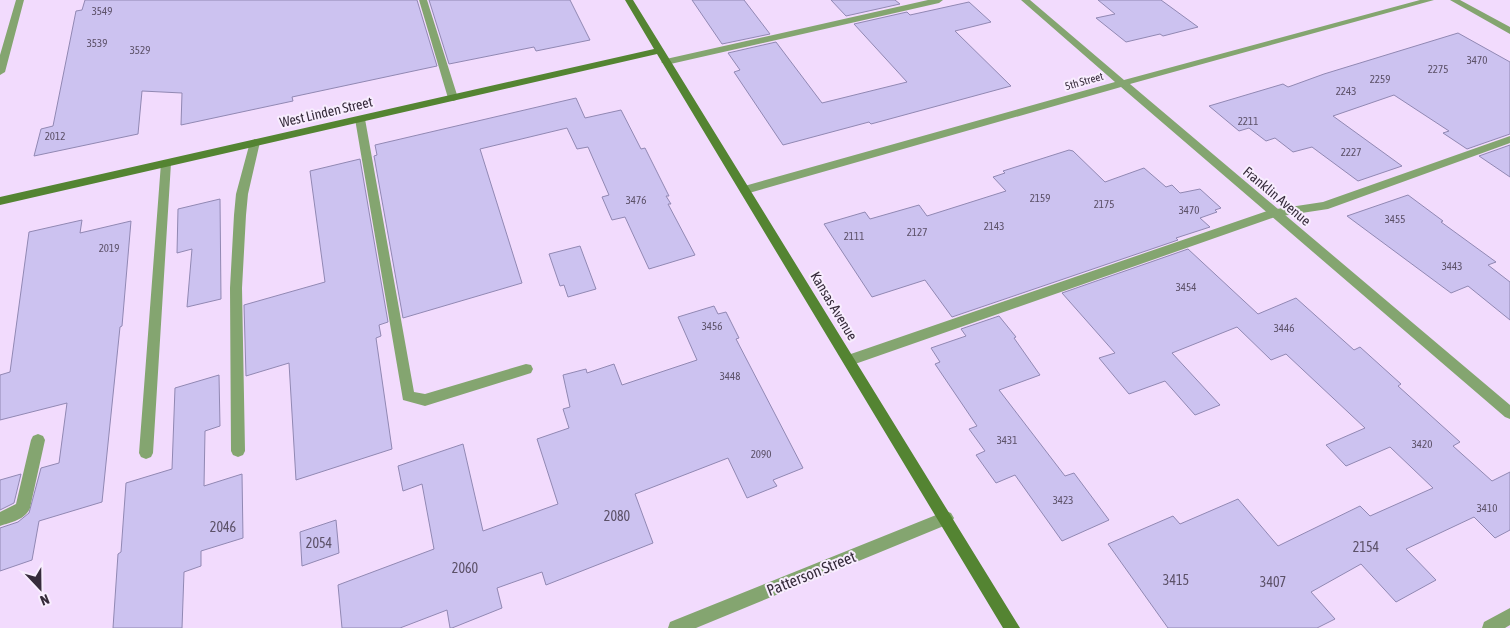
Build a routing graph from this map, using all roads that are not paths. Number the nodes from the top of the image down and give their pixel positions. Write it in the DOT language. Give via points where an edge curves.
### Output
graph roads {
  1 [pos="20,0"];
  2 [pos="423,0"];
  3 [pos="629,0"];
  4 [pos="939,0"];
  5 [pos="1025,0"];
  6 [pos="1430,0"];
  7 [pos="1454,0"];
  8 [pos="1510,31"];
  9 [pos="662,56"];
  10 [pos="0,72"];
  11 [pos="1121,83"];
  12 [pos="453,98"];
  13 [pos="360,119"];
  14 [pos="1510,139"];
  15 [pos="255,142"];
  16 [pos="166,163"];
  17 [pos="746,190"];
  18 [pos="0,201"];
  19 [pos="1274,213"];
  20 [pos="850,360"];
  21 [pos="526,368"];
  22 [pos="1510,413"];
  23 [pos="38,440"];
  24 [pos="238,451"];
  25 [pos="146,453"];
  26 [pos="946,518"];
  27 [pos="0,519"];
  28 [pos="1510,616"];
  29 [pos="676,628"];
  30 [pos="1012,628"];
  31 [pos="1490,628"];
  1 -- 10 [label="street"];
  2 -- 12 [label="street"];
  3 -- 9 [label="street, Kansas Avenue"];
  4 -- 9 [label="street"];
  5 -- 11 [label="street, Franklin Avenue"];
  6 -- 11 [label="street, 5th Street"];
  7 -- 8 [label="street"];
  9 -- 12 [label="street, West Linden Street"];
  9 -- 17 [label="street, Kansas Avenue"];
  11 -- 17 [label="street, 5th Street"];
  11 -- 19 [label="street, Franklin Avenue"];
  12 -- 13 [label="street, West Linden Street"];
  13 -- 15 [label="street, West Linden Street"];
  13 -- 21 [label="street" via="408,396 425,400"];
  14 -- 19 [label="street" via="1324,206"];
  15 -- 16 [label="street, West Linden Street"];
  15 -- 24 [label="street" via="240,215 236,288"];
  16 -- 18 [label="street, West Linden Street"];
  16 -- 25 [label="street"];
  17 -- 20 [label="street, Kansas Avenue"];
  19 -- 20 [label="street"];
  19 -- 22 [label="street, Franklin Avenue"];
  20 -- 26 [label="street, Kansas Avenue"];
  23 -- 27 [label="street" via="23,508"];
  26 -- 29 [label="street, Patterson Street"];
  26 -- 30 [label="street, Kansas Avenue"];
  28 -- 31 [label="street"];
}
